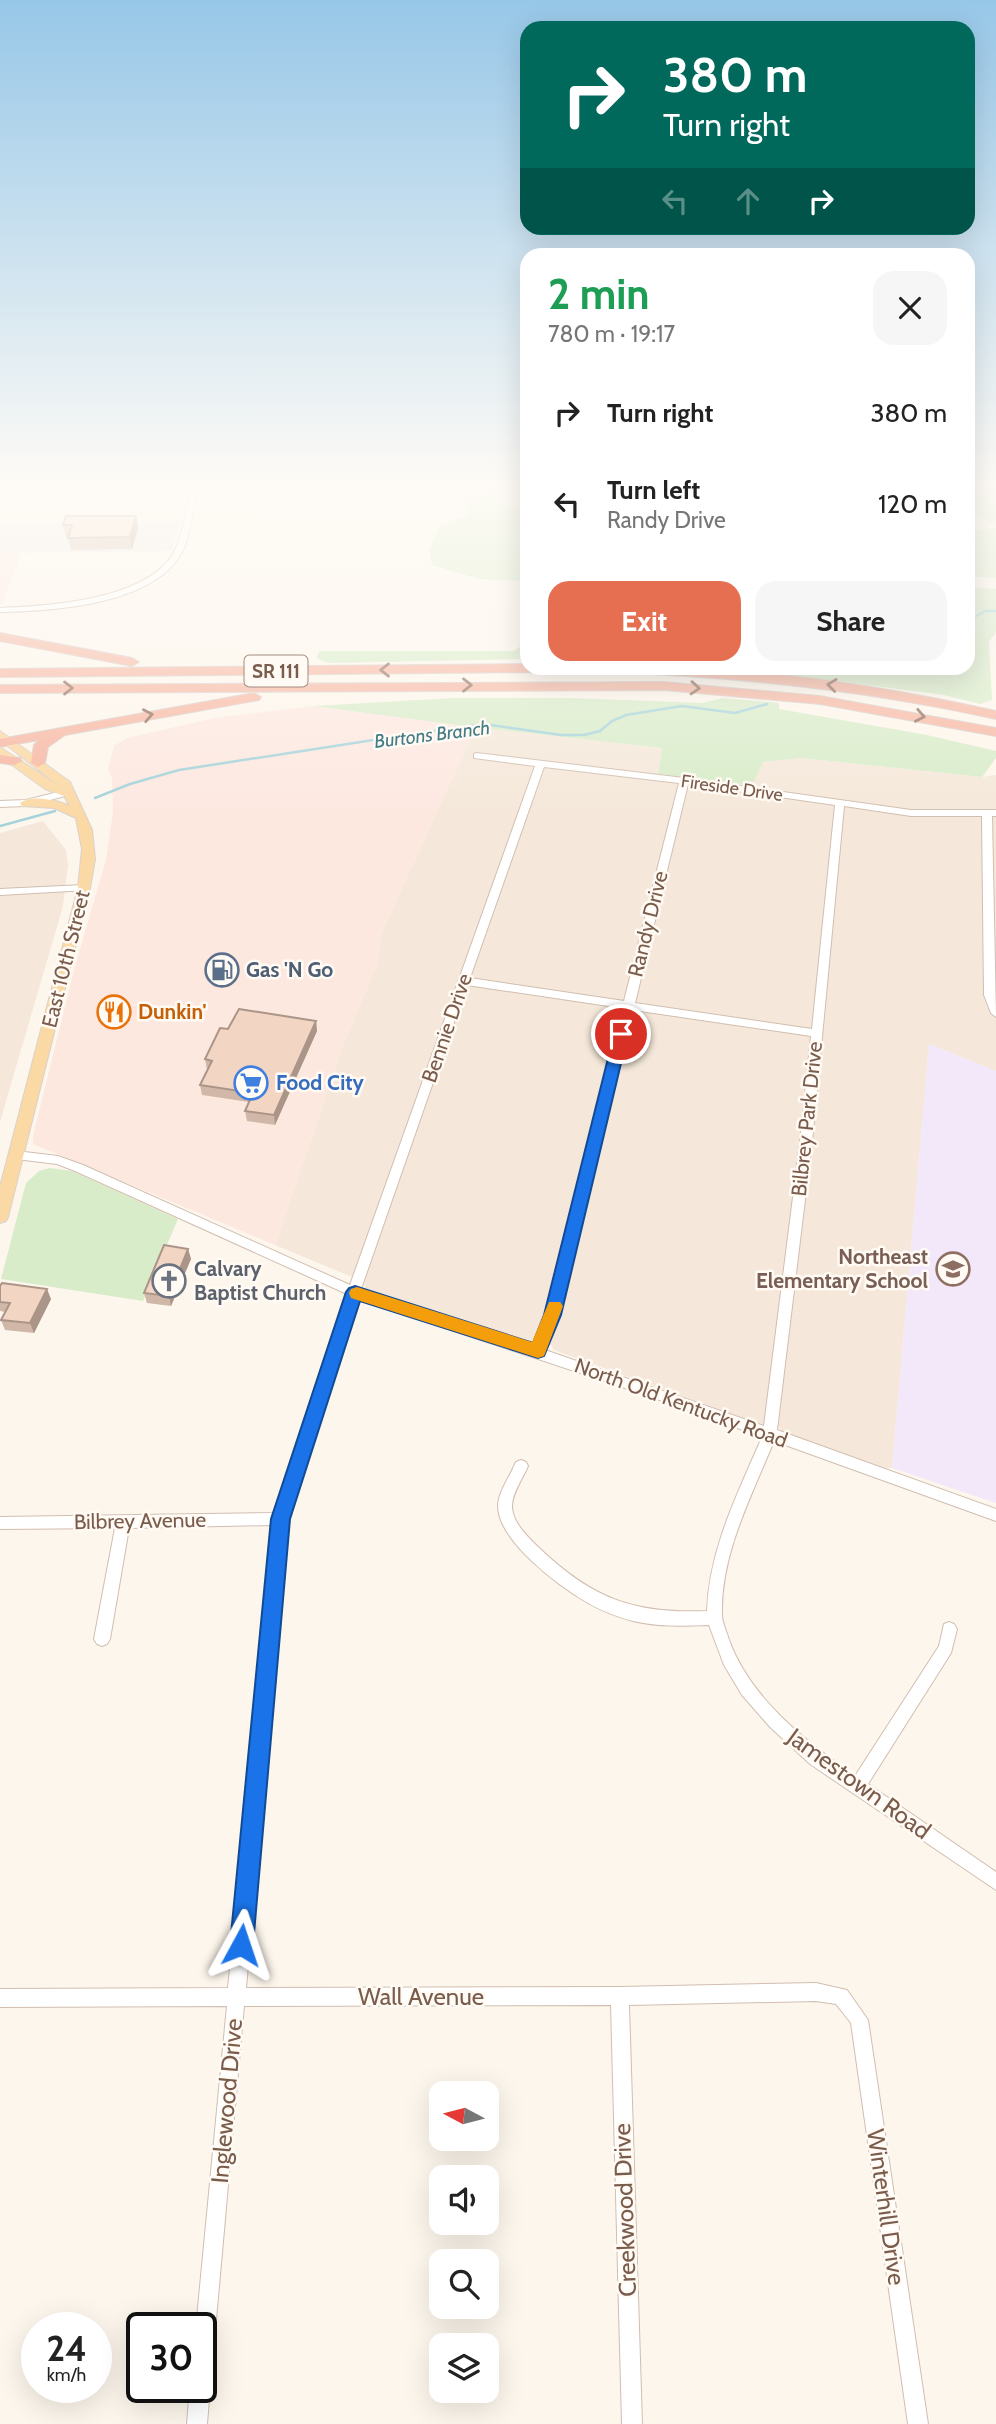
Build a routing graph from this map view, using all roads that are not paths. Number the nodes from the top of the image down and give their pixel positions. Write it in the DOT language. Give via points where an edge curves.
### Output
graph roads {
  1 [pos="114,593"];
  2 [pos="0,610"];
  3 [pos="0,638"];
  4 [pos="520,668"];
  5 [pos="329,670"];
  6 [pos="0,673"];
  7 [pos="719,675"];
  8 [pos="425,685"];
  9 [pos="0,688"];
  10 [pos="996,715"];
  11 [pos="67,730"];
  12 [pos="996,732"];
  13 [pos="2,742"];
  14 [pos="477,756"];
  15 [pos="8,760"];
  16 [pos="38,762"];
  17 [pos="540,764"];
  18 [pos="684,781"];
  19 [pos="66,793"];
  20 [pos="26,803"];
  21 [pos="0,804"];
  22 [pos="840,804"];
  23 [pos="991,813"];
  24 [pos="83,819"];
  25 [pos="84,888"];
  26 [pos="0,892"];
  27 [pos="464,981"];
  28 [pos="628,1007"];
  29 [pos="996,1013"];
  30 [pos="816,1032"];
  31 [pos="16,1156"];
  32 [pos="0,1217"];
  33 [pos="355,1292"];
  34 [pos="538,1351"];
  35 [pos="770,1435"];
  36 [pos="521,1466"];
  37 [pos="996,1516"];
  38 [pos="281,1519"];
  39 [pos="123,1521"];
  40 [pos="0,1523"];
  41 [pos="714,1618"];
  42 [pos="949,1629"];
  43 [pos="102,1639"];
  44 [pos="858,1786"];
  45 [pos="996,1882"];
  46 [pos="620,1996"];
  47 [pos="841,1996"];
  48 [pos="0,1998"];
  49 [pos="236,1998"];
  50 [pos="207,2312"];
  51 [pos="199,2403"];
  52 [pos="197,2424"];
  53 [pos="632,2424"];
  54 [pos="918,2424"];
  1 -- 2 [label="street" via="51,607"];
  3 -- 5 [label="highway" via="150,665"];
  4 -- 5 [label="highway, SR 111, one-way"];
  5 -- 6 [label="highway, SR 111"];
  10 -- 7 [label="highway, one-way" via="859,689"];
  9 -- 8 [label="highway, SR 111, one-way"];
  11 -- 8 [label="highway, one-way" via="252,697"];
  8 -- 12 [label="highway, SR 111, one-way" via="664,686 762,693 899,712"];
  11 -- 13 [label="highway"];
  11 -- 16 [label="highway" via="41,745"];
  13 -- 15 [label="main road"];
  13 -- 16 [label="main road, East 10th Street"];
  14 -- 17 [label="street, Fireside Drive"];
  15 -- 19 [label="main road"];
  16 -- 19 [label="main road, East 10th Street" via="64,782"];
  17 -- 18 [label="street, Fireside Drive"];
  17 -- 27 [label="street, Bennie Drive"];
  18 -- 22 [label="street, Fireside Drive"];
  18 -- 28 [label="street, Randy Drive"];
  19 -- 20 [label="street"];
  19 -- 24 [label="main road, East 10th Street"];
  20 -- 21 [label="street"];
  20 -- 24 [label="main road" via="56,804"];
  22 -- 23 [label="street, Fireside Drive" via="911,813"];
  22 -- 30 [label="street, Bilbrey Park Drive"];
  23 -- 29 [label="street" via="989,995"];
  24 -- 25 [label="main road, East 10th Street" via="90,841"];
  25 -- 26 [label="street"];
  25 -- 31 [label="main road, East 10th Street"];
  27 -- 28 [label="street"];
  27 -- 33 [label="street, Bennie Drive"];
  28 -- 30 [label="street"];
  28 -- 34 [label="street, Randy Drive" via="552,1315"];
  30 -- 35 [label="street, Bilbrey Park Drive"];
  31 -- 32 [label="main road, East 10th Street"];
  31 -- 33 [label="street, North Old Kentucky Road" via="58,1160 79,1168"];
  33 -- 34 [label="street, North Old Kentucky Road"];
  33 -- 38 [label="street, Inglewood Drive"];
  34 -- 35 [label="street, North Old Kentucky Road"];
  35 -- 37 [label="street, North Old Kentucky Road"];
  35 -- 41 [label="street, Jamestown Road" via="728,1534"];
  36 -- 41 [label="street" via="505,1506 508,1522 530,1549 557,1571 596,1600 638,1615"];
  38 -- 39 [label="street, Bilbrey Avenue"];
  38 -- 49 [label="street, Inglewood Drive"];
  39 -- 40 [label="street, Bilbrey Avenue"];
  39 -- 43 [label="street"];
  41 -- 44 [label="street, Jamestown Road" via="729,1660 747,1690 816,1758"];
  42 -- 44 [label="street" via="946,1648"];
  44 -- 45 [label="street, Jamestown Road"];
  46 -- 47 [label="street, Wall Avenue" via="816,1992"];
  46 -- 49 [label="street, Wall Avenue"];
  46 -- 53 [label="street, Creekwood Drive"];
  47 -- 54 [label="street, Winterhill Drive" via="859,2020"];
  48 -- 49 [label="street, Wall Avenue"];
  49 -- 50 [label="street, Inglewood Drive"];
  51 -- 52 [label="street"];
}
